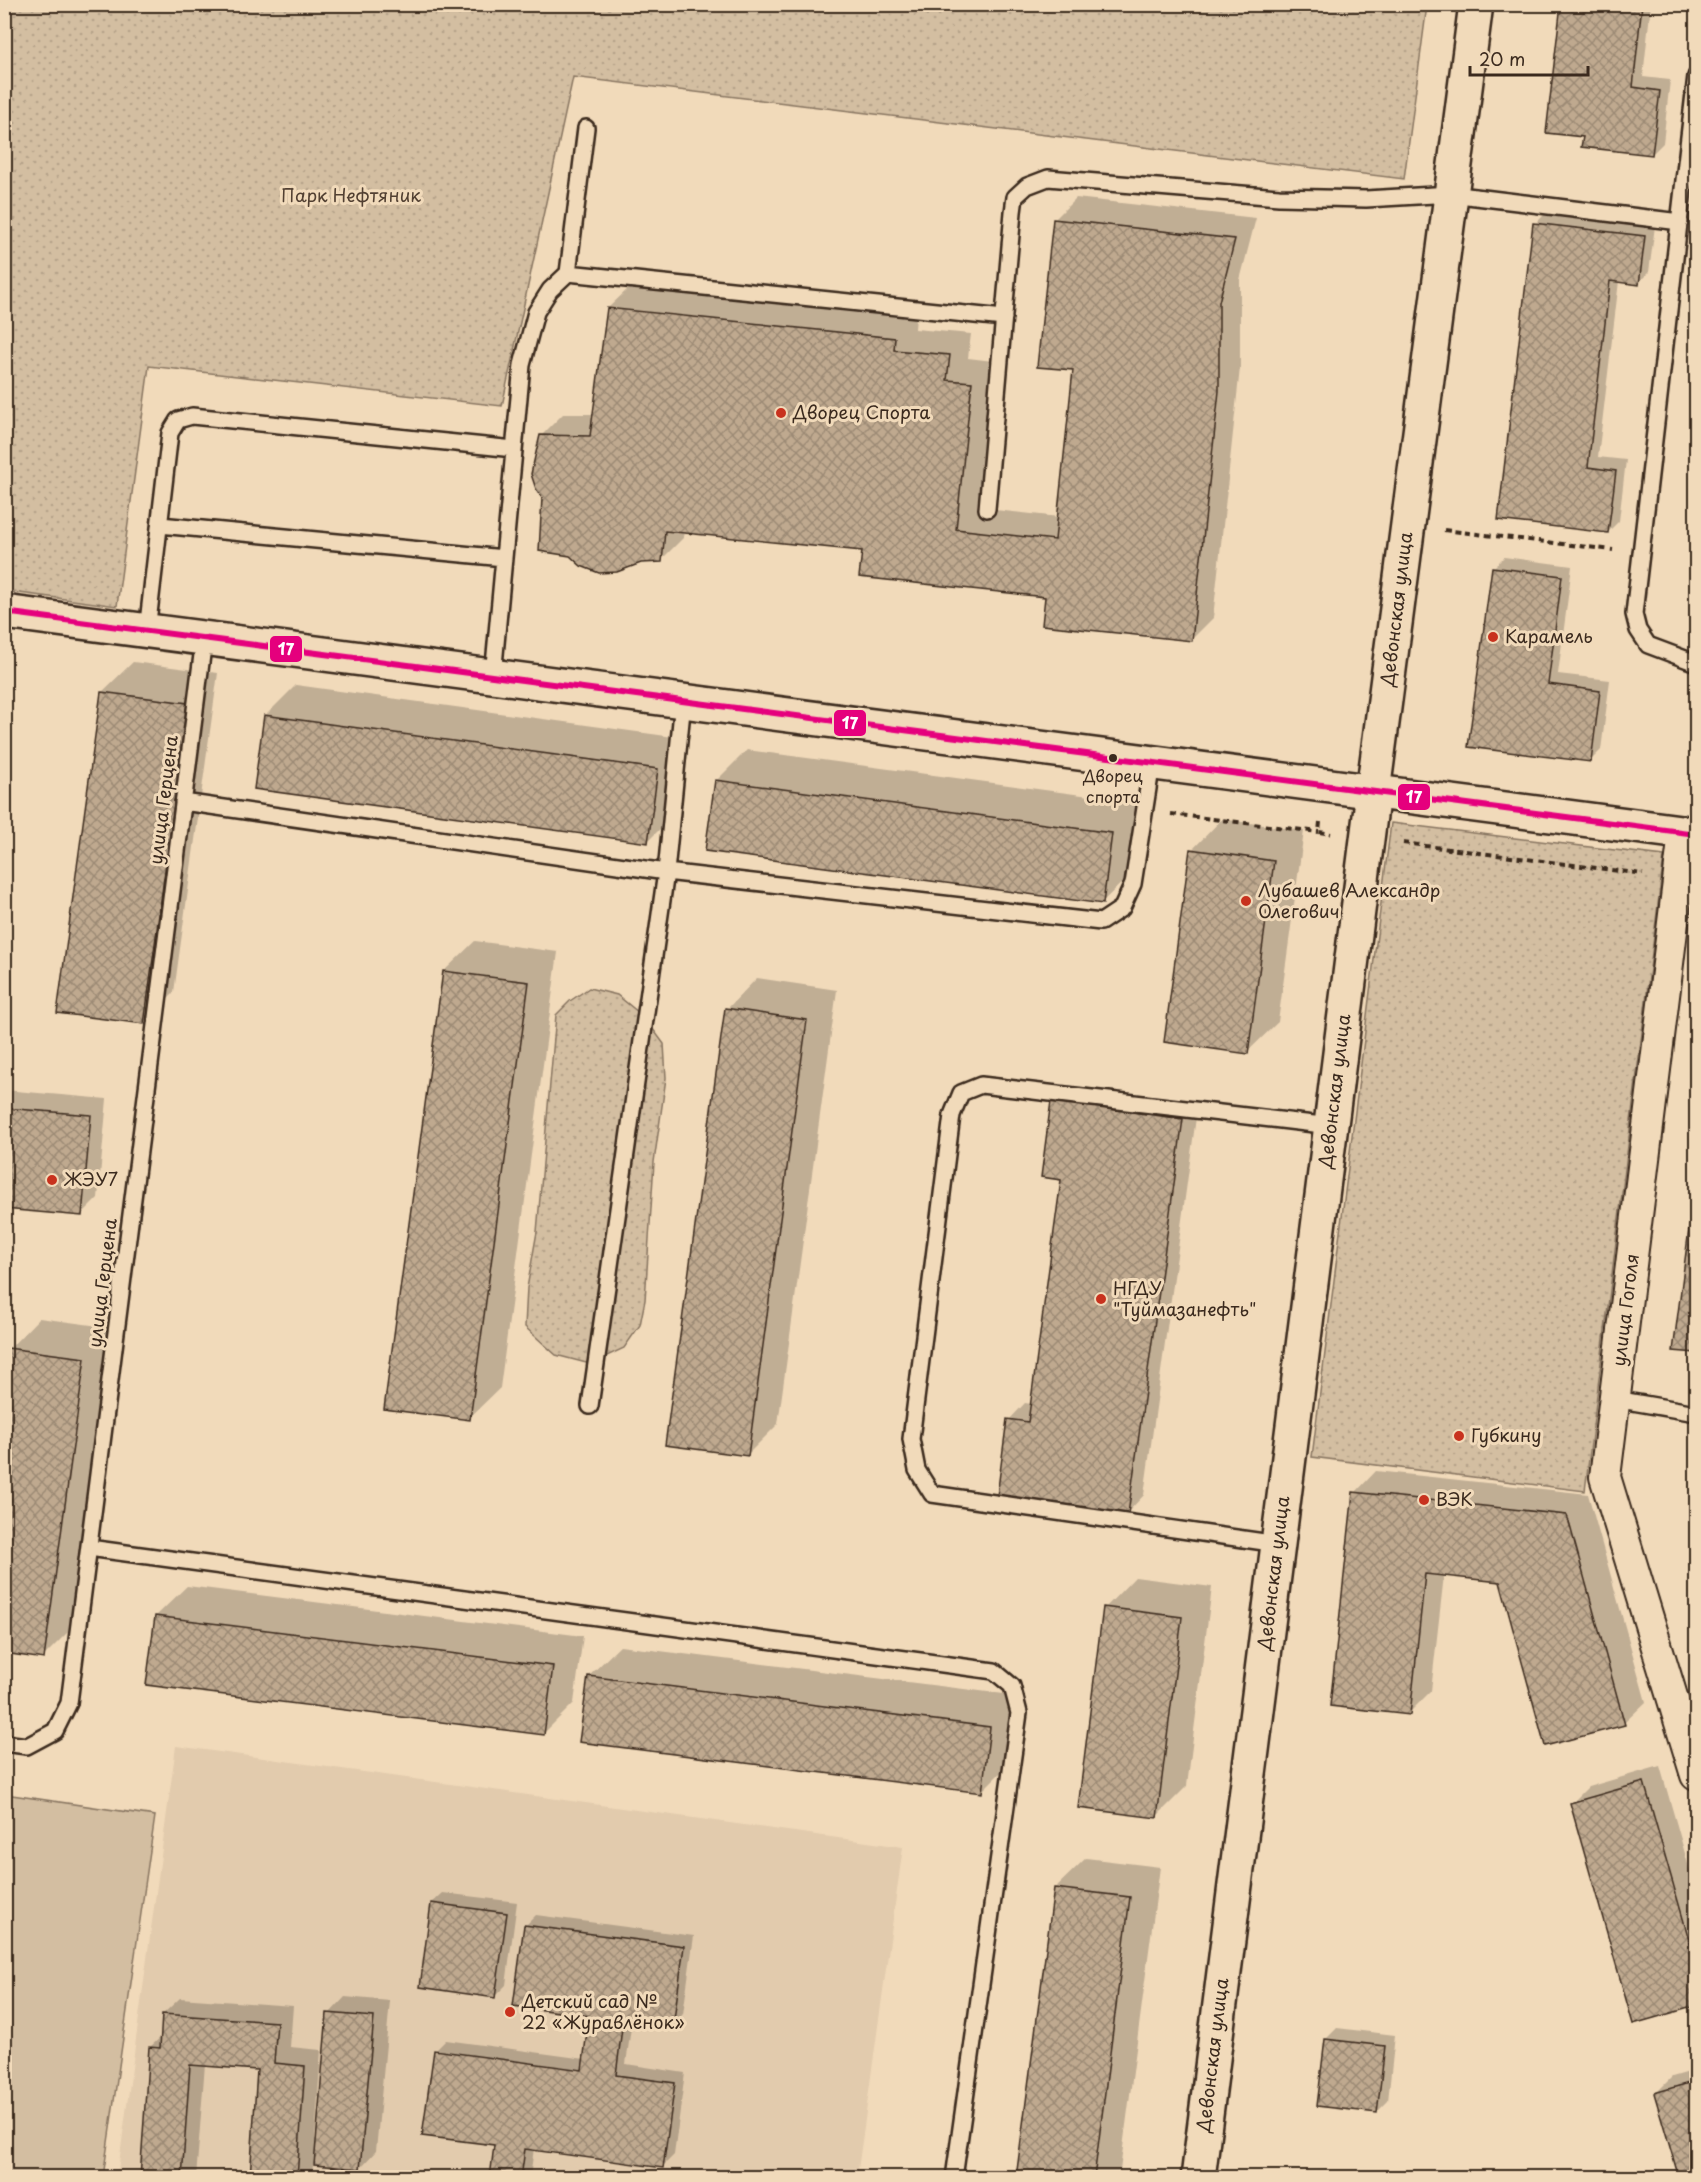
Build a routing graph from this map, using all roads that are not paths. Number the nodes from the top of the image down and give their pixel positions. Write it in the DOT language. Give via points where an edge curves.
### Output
graph roads {
  1 [pos="1476,4"];
  2 [pos="1696,76"];
  3 [pos="586,128"];
  4 [pos="1451,194"];
  5 [pos="1680,222"];
  6 [pos="568,273"];
  7 [pos="1004,318"];
  8 [pos="514,449"];
  9 [pos="987,510"];
  10 [pos="160,525"];
  11 [pos="504,558"];
  12 [pos="4,612"];
  13 [pos="147,631"];
  14 [pos="204,639"];
  15 [pos="1696,663"];
  16 [pos="493,676"];
  17 [pos="683,701"];
  18 [pos="1152,763"];
  19 [pos="1373,792"];
  20 [pos="183,802"];
  21 [pos="1690,834"];
  22 [pos="666,872"];
  23 [pos="1331,1126"];
  24 [pos="1615,1399"];
  25 [pos="591,1406"];
  26 [pos="1696,1413"];
  27 [pos="1278,1544"];
  28 [pos="89,1548"];
  29 [pos="4,1743"];
  30 [pos="1696,1775"];
  31 [pos="954,2178"];
  32 [pos="1198,2178"];
  1 -- 4 [label="main road, Девонская улица"];
  2 -- 5 [label="lane"];
  3 -- 6 [label="lane"];
  4 -- 5 [label="lane"];
  4 -- 7 [label="lane" via="1366,200 1279,197 1048,178 1027,186 1015,197"];
  4 -- 19 [label="main road, Девонская улица"];
  5 -- 15 [label="lane" via="1634,614 1648,645"];
  6 -- 7 [label="lane"];
  6 -- 8 [label="lane" via="550,290 536,312 522,365"];
  7 -- 9 [label="lane"];
  8 -- 10 [label="lane" via="192,416 178,420 170,433"];
  8 -- 11 [label="lane"];
  10 -- 11 [label="lane"];
  10 -- 13 [label="lane"];
  11 -- 16 [label="lane"];
  12 -- 13 [label="main road"];
  13 -- 14 [label="main road"];
  14 -- 16 [label="main road"];
  14 -- 20 [label="lane, улица Герцена"];
  16 -- 17 [label="main road"];
  17 -- 18 [label="main road"];
  17 -- 22 [label="lane"];
  18 -- 19 [label="main road"];
  18 -- 22 [label="lane" via="1133,884 1122,908 1101,922"];
  19 -- 21 [label="main road"];
  19 -- 23 [label="main road, Девонская улица"];
  20 -- 22 [label="lane"];
  20 -- 28 [label="lane, улица Герцена"];
  21 -- 24 [label="street, улица Гоголя"];
  22 -- 25 [label="lane"];
  23 -- 27 [label="main road, Девонская улица"];
  23 -- 27 [label="lane" via="981,1085 961,1093 952,1115 915,1404 911,1439 916,1470 932,1494"];
  24 -- 26 [label="lane"];
  24 -- 30 [label="street, улица Гоголя" via="1605,1477"];
  27 -- 32 [label="main road, Девонская улица"];
  28 -- 29 [label="lane, улица Герцена" via="69,1704 55,1731 27,1746"];
  28 -- 31 [label="lane" via="994,1671 1012,1686 1019,1713"];
}
